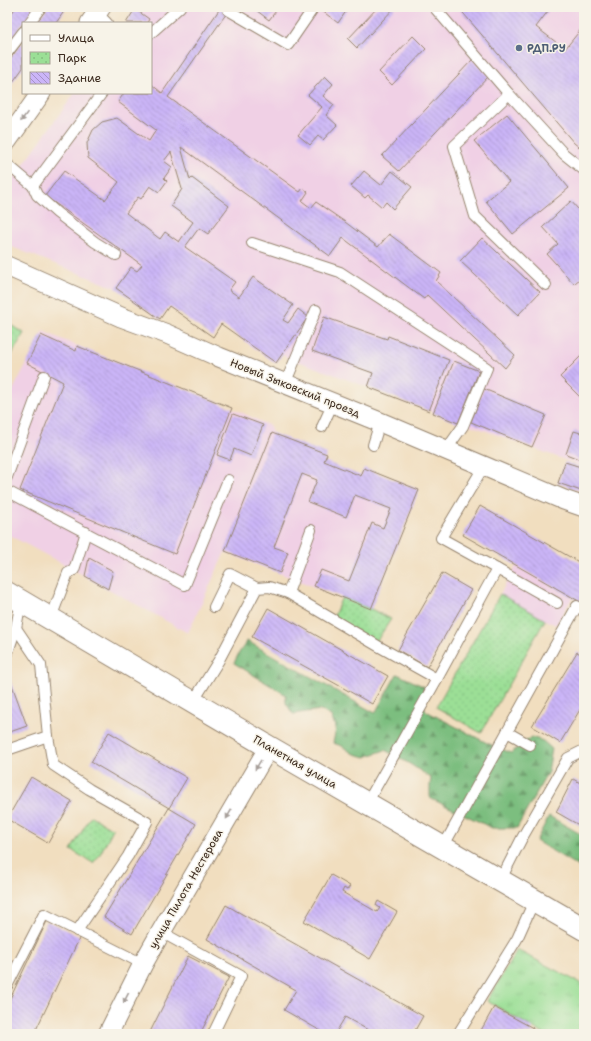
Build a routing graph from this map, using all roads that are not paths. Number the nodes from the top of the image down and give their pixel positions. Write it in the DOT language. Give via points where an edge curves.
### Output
graph roads {
  1 [pos="41,7"];
  2 [pos="180,7"];
  3 [pos="434,7"];
  4 [pos="228,10"];
  5 [pos="312,10"];
  6 [pos="30,22"];
  7 [pos="152,32"];
  8 [pos="22,33"];
  9 [pos="7,53"];
  10 [pos="40,94"];
  11 [pos="101,94"];
  12 [pos="509,94"];
  13 [pos="7,140"];
  14 [pos="7,164"];
  15 [pos="584,170"];
  16 [pos="33,186"];
  17 [pos="252,243"];
  18 [pos="116,255"];
  19 [pos="7,266"];
  20 [pos="546,285"];
  21 [pos="316,310"];
  22 [pos="44,376"];
  23 [pos="285,384"];
  24 [pos="333,403"];
  25 [pos="380,422"];
  26 [pos="322,427"];
  27 [pos="373,445"];
  28 [pos="446,450"];
  29 [pos="484,466"];
  30 [pos="7,477"];
  31 [pos="228,480"];
  32 [pos="7,491"];
  33 [pos="584,507"];
  34 [pos="311,530"];
  35 [pos="86,532"];
  36 [pos="497,569"];
  37 [pos="258,588"];
  38 [pos="288,593"];
  39 [pos="14,597"];
  40 [pos="557,603"];
  41 [pos="214,607"];
  42 [pos="584,610"];
  43 [pos="50,618"];
  44 [pos="16,628"];
  45 [pos="7,655"];
  46 [pos="437,679"];
  47 [pos="193,702"];
  48 [pos="507,732"];
  49 [pos="48,736"];
  50 [pos="530,745"];
  51 [pos="269,747"];
  52 [pos="7,750"];
  53 [pos="584,751"];
  54 [pos="366,803"];
  55 [pos="443,847"];
  56 [pos="500,881"];
  57 [pos="534,901"];
  58 [pos="584,929"];
  59 [pos="77,931"];
  60 [pos="161,932"];
  61 [pos="143,964"];
  62 [pos="7,986"];
  63 [pos="461,1033"];
  64 [pos="108,1034"];
  65 [pos="213,1034"];
  1 -- 6 [label="lane"];
  2 -- 7 [label="lane"];
  3 -- 12 [label="lane"];
  4 -- 5 [label="lane" via="288,46"];
  8 -- 9 [label="lane"];
  10 -- 13 [label="street, one-way"];
  11 -- 16 [label="lane"];
  12 -- 15 [label="lane" via="564,154"];
  12 -- 20 [label="lane" via="454,146 475,216"];
  14 -- 16 [label="lane"];
  16 -- 18 [label="lane" via="36,195 57,213"];
  17 -- 28 [label="lane" via="340,272 487,368 463,426"];
  19 -- 23 [label="street, Новый Зыковский проезд" via="121,317"];
  21 -- 23 [label="lane"];
  22 -- 30 [label="lane"];
  23 -- 24 [label="street, Новый Зыковский проезд"];
  24 -- 25 [label="street, Новый Зыковский проезд"];
  24 -- 26 [label="lane"];
  25 -- 27 [label="lane"];
  25 -- 28 [label="street, Новый Зыковский проезд"];
  28 -- 29 [label="street, Новый Зыковский проезд"];
  29 -- 33 [label="street, Новый Зыковский проезд"];
  29 -- 36 [label="lane" via="441,538"];
  31 -- 35 [label="lane" via="185,585"];
  32 -- 35 [label="lane"];
  34 -- 38 [label="lane"];
  35 -- 43 [label="lane" via="74,570 68,573"];
  36 -- 40 [label="lane"];
  36 -- 46 [label="lane"];
  37 -- 38 [label="lane" via="269,587"];
  37 -- 41 [label="lane" via="230,574"];
  37 -- 47 [label="lane"];
  38 -- 46 [label="lane"];
  39 -- 43 [label="street, Планетная улица"];
  39 -- 44 [label="lane"];
  42 -- 48 [label="lane" via="577,606"];
  43 -- 47 [label="street, Планетная улица"];
  44 -- 45 [label="lane"];
  44 -- 49 [label="lane" via="42,665"];
  46 -- 54 [label="lane"];
  47 -- 51 [label="street, Планетная улица"];
  48 -- 50 [label="lane"];
  48 -- 55 [label="lane"];
  49 -- 52 [label="lane"];
  49 -- 59 [label="lane" via="53,765 147,822 128,856"];
  51 -- 54 [label="street, Планетная улица"];
  51 -- 60 [label="street, улица Пилота Нестерова, one-way"];
  53 -- 56 [label="lane" via="568,758"];
  54 -- 55 [label="street, Планетная улица"];
  55 -- 56 [label="street, Планетная улица"];
  56 -- 57 [label="street, Планетная улица"];
  57 -- 58 [label="street, Планетная улица"];
  57 -- 63 [label="lane" via="517,939"];
  59 -- 61 [label="lane"];
  59 -- 62 [label="lane" via="44,914"];
  60 -- 61 [label="street, улица Пилота Нестерова"];
  60 -- 65 [label="lane" via="241,976"];
  61 -- 64 [label="street, улица Пилота Нестерова, one-way"];
}
